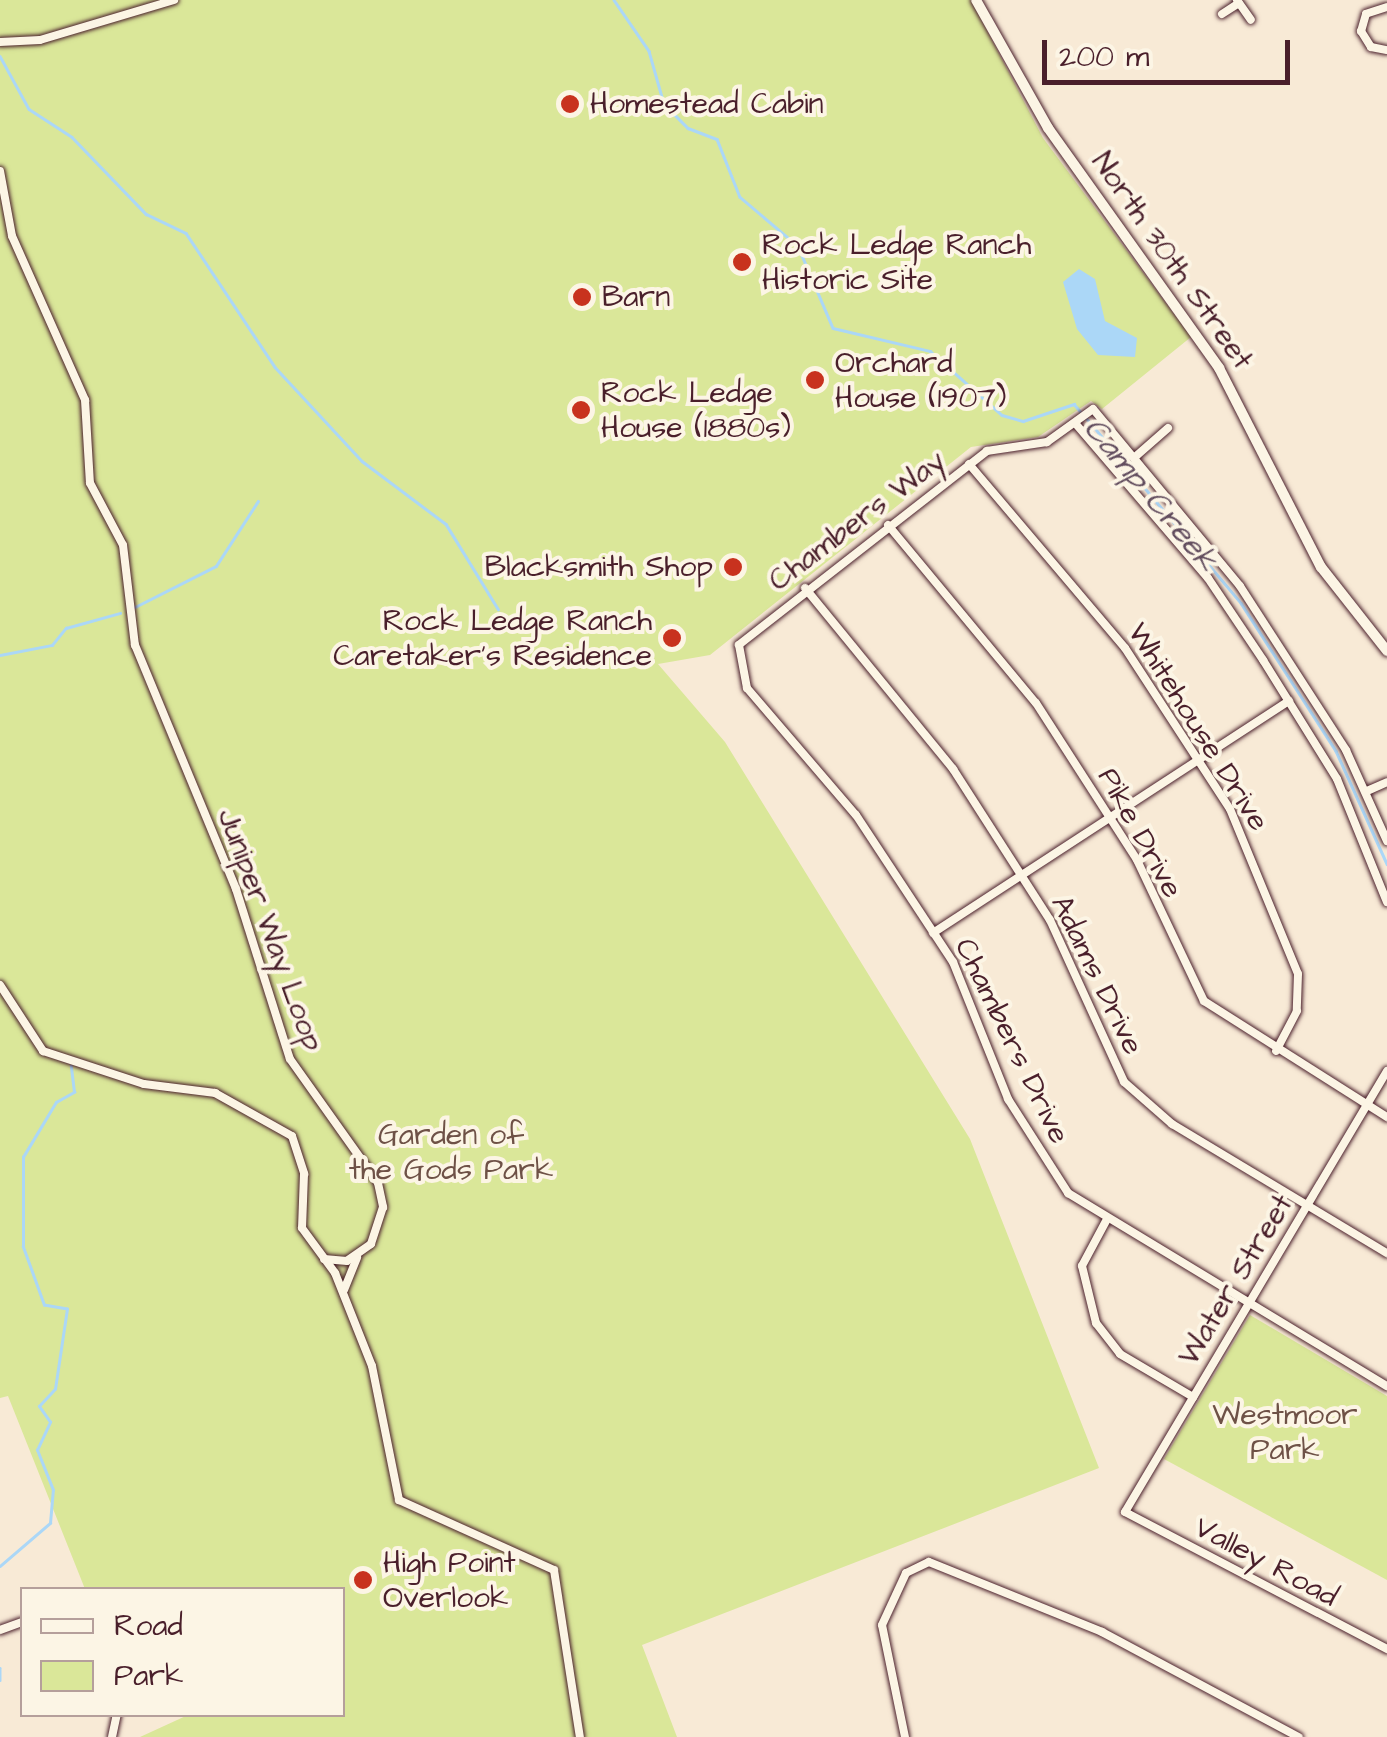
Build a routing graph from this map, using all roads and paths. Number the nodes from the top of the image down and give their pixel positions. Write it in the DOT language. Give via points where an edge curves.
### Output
graph roads {
  1 [pos="174,0"];
  2 [pos="976,0"];
  3 [pos="1238,2"];
  4 [pos="1371,4"];
  5 [pos="1387,7"];
  6 [pos="1222,14"];
  7 [pos="1251,20"];
  8 [pos="6,40"];
  9 [pos="1387,50"];
  10 [pos="0,171"];
  11 [pos="1075,423"];
  12 [pos="1168,428"];
  13 [pos="1135,457"];
  14 [pos="969,464"];
  15 [pos="888,525"];
  16 [pos="805,588"];
  17 [pos="1387,651"];
  18 [pos="725,654"];
  19 [pos="736,655"];
  20 [pos="1288,701"];
  21 [pos="1199,760"];
  22 [pos="1387,782"];
  23 [pos="1368,790"];
  24 [pos="1110,817"];
  25 [pos="1387,841"];
  26 [pos="1020,875"];
  27 [pos="1387,902"];
  28 [pos="933,933"];
  29 [pos="0,986"];
  30 [pos="1276,1050"];
  31 [pos="1387,1071"];
  32 [pos="1367,1105"];
  33 [pos="1387,1117"];
  34 [pos="1307,1205"];
  35 [pos="1106,1221"];
  36 [pos="1387,1252"];
  37 [pos="357,1258"];
  38 [pos="324,1259"];
  39 [pos="344,1293"];
  40 [pos="1248,1305"];
  41 [pos="1387,1386"];
  42 [pos="1193,1398"];
  43 [pos="1125,1512"];
  44 [pos="1387,1649"];
  45 [pos="906,1734"];
  46 [pos="580,1737"];
  47 [pos="918,1737"];
  48 [pos="1299,1737"];
  1 -- 8 [label="street"];
  2 -- 17 [label="main road, North 30th Street" via="1054,136 1205,344 1321,567"];
  3 -- 6 [label="street"];
  3 -- 7 [label="street"];
  4 -- 5 [label="street"];
  4 -- 9 [label="street" via="1362,37"];
  10 -- 37 [label="street, Juniper Way Loop" via="12,236 85,400 90,483 123,544 135,645 236,890 279,1030 378,1184 378,1227"];
  11 -- 13 [label="street, Chambers Way" via="1093,408"];
  11 -- 14 [label="street, Chambers Way" via="1047,442 994,447"];
  11 -- 20 [label="street" via="1208,578"];
  12 -- 13 [label="street"];
  13 -- 23 [label="street" via="1240,586"];
  14 -- 15 [label="street, Chambers Way"];
  14 -- 21 [label="street, Whitehouse Drive" via="1125,648"];
  15 -- 16 [label="street, Chambers Way"];
  15 -- 24 [label="street, Pike Drive" via="1028,693"];
  16 -- 19 [label="street, Chambers Way" via="749,632"];
  16 -- 26 [label="street, Adams Drive" via="945,758"];
  18 -- 19 [label="street"];
  19 -- 28 [label="street, Chambers Drive" via="747,688 856,816"];
  20 -- 21 [label="street"];
  20 -- 27 [label="street" via="1337,779"];
  21 -- 24 [label="street"];
  21 -- 30 [label="street, Whitehouse Drive" via="1247,843 1298,974 1297,1011"];
  22 -- 23 [label="street"];
  23 -- 25 [label="street"];
  24 -- 26 [label="street"];
  24 -- 30 [label="street, Pike Drive" via="1197,992"];
  26 -- 28 [label="street"];
  26 -- 34 [label="street, Adams Drive" via="1124,1082 1172,1124"];
  28 -- 35 [label="street, Chambers Drive" via="1020,1120 1068,1193"];
  29 -- 38 [label="street" via="42,1051 144,1084 215,1093 274,1122 301,1153 302,1228"];
  30 -- 32 [label="street, Pike Drive"];
  31 -- 32 [label="street, Water Street"];
  32 -- 33 [label="street, Pike Drive"];
  32 -- 34 [label="street, Water Street"];
  34 -- 36 [label="street, Adams Drive"];
  34 -- 40 [label="street, Water Street"];
  35 -- 40 [label="street, Chambers Drive"];
  35 -- 42 [label="street" via="1082,1266 1096,1323 1120,1354"];
  37 -- 38 [label="street"];
  37 -- 39 [label="street, Juniper Way Loop"];
  38 -- 39 [label="street"];
  39 -- 46 [label="street" via="381,1394 399,1500 556,1573"];
  40 -- 41 [label="street, Chambers Drive"];
  40 -- 42 [label="street, Water Street"];
  42 -- 43 [label="street, Water Street"];
  43 -- 44 [label="street, Valley Road"];
  45 -- 47 [label="street"];
  45 -- 48 [label="street" via="881,1633 906,1573 923,1563 1150,1656"];
}
